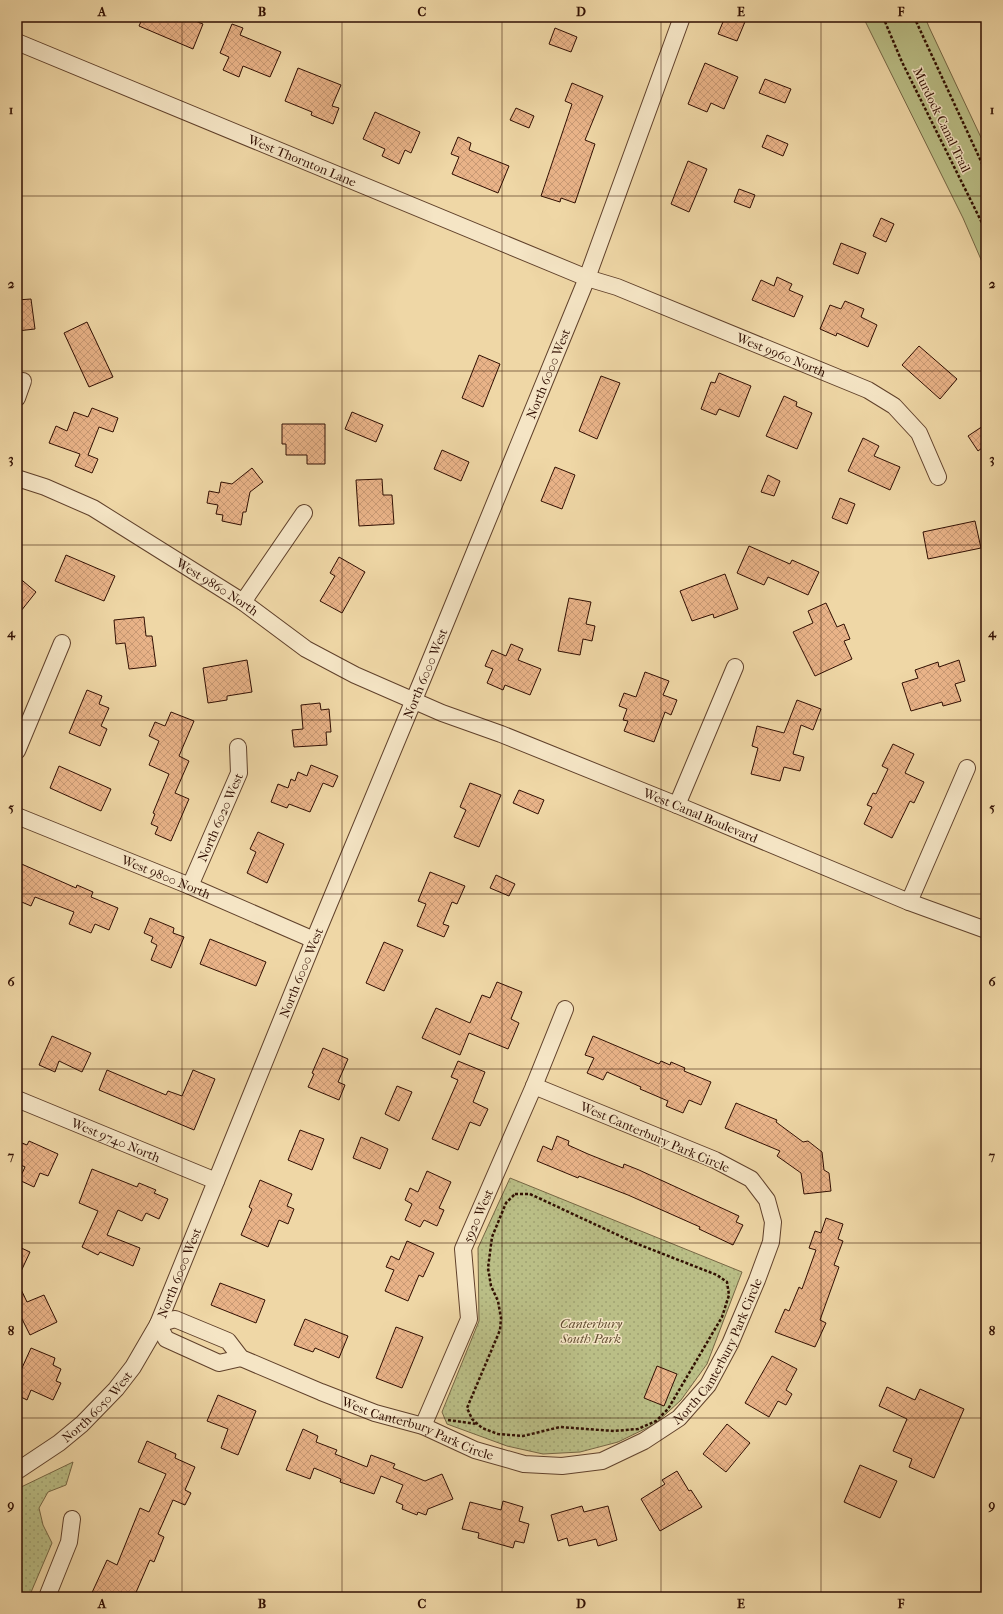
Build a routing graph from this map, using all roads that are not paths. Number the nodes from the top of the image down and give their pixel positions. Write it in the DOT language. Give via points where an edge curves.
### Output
graph roads {
  1 [pos="682,17"];
  2 [pos="17,42"];
  3 [pos="587,278"];
  4 [pos="23,381"];
  5 [pos="17,398"];
  6 [pos="938,477"];
  7 [pos="17,478"];
  8 [pos="304,513"];
  9 [pos="243,602"];
  10 [pos="62,643"];
  11 [pos="735,667"];
  12 [pos="414,700"];
  13 [pos="238,747"];
  14 [pos="17,751"];
  15 [pos="967,768"];
  16 [pos="677,805"];
  17 [pos="17,816"];
  18 [pos="190,886"];
  19 [pos="909,902"];
  20 [pos="986,930"];
  21 [pos="314,940"];
  22 [pos="565,1009"];
  23 [pos="534,1086"];
  24 [pos="17,1099"];
  25 [pos="216,1180"];
  26 [pos="767,1200"];
  27 [pos="158,1324"];
  28 [pos="240,1358"];
  29 [pos="423,1426"];
  30 [pos="602,1461"];
  31 [pos="17,1471"];
  32 [pos="72,1519"];
  33 [pos="47,1597"];
  1 -- 3 [label="street, North 6000 West"];
  2 -- 3 [label="street, West Thornton Lane"];
  3 -- 6 [label="street, West 9960 North" via="617,287 868,390 894,406 919,432"];
  3 -- 12 [label="street, North 6000 West"];
  4 -- 5 [label="street"];
  7 -- 9 [label="street, West 9860 North" via="93,508"];
  8 -- 9 [label="street"];
  9 -- 12 [label="street, West 9860 North" via="306,649 355,675"];
  10 -- 14 [label="street"];
  11 -- 16 [label="street"];
  12 -- 16 [label="street, West Canal Boulevard"];
  12 -- 21 [label="street, North 6000 West"];
  13 -- 18 [label="street, North 6020 West" via="239,773"];
  15 -- 19 [label="street"];
  16 -- 19 [label="street, West Canal Boulevard"];
  17 -- 18 [label="street, West 9800 North"];
  18 -- 21 [label="street, West 9800 North"];
  19 -- 20 [label="street, West Canal Boulevard"];
  21 -- 25 [label="street, North 6000 West"];
  22 -- 23 [label="street, 5920 West"];
  23 -- 26 [label="street, West Canterbury Park Circle" via="715,1160 751,1178"];
  23 -- 29 [label="street, 5920 West" via="463,1249 469,1319"];
  24 -- 25 [label="street, West 9740 North"];
  25 -- 27 [label="street, North 6000 West"];
  26 -- 30 [label="street, North Canterbury Park Circle" via="773,1222 771,1242 730,1344 708,1385 679,1418 644,1441"];
  27 -- 28 [label="street" via="175,1319 228,1341"];
  27 -- 28 [label="street" via="166,1339 219,1362"];
  27 -- 31 [label="street, North 6050 West" via="136,1362 116,1389 82,1424"];
  28 -- 29 [label="street, West Canterbury Park Circle" via="375,1413"];
  29 -- 30 [label="street, West Canterbury Park Circle" via="475,1450 524,1464 562,1466"];
  32 -- 33 [label="street" via="69,1542"];
}
